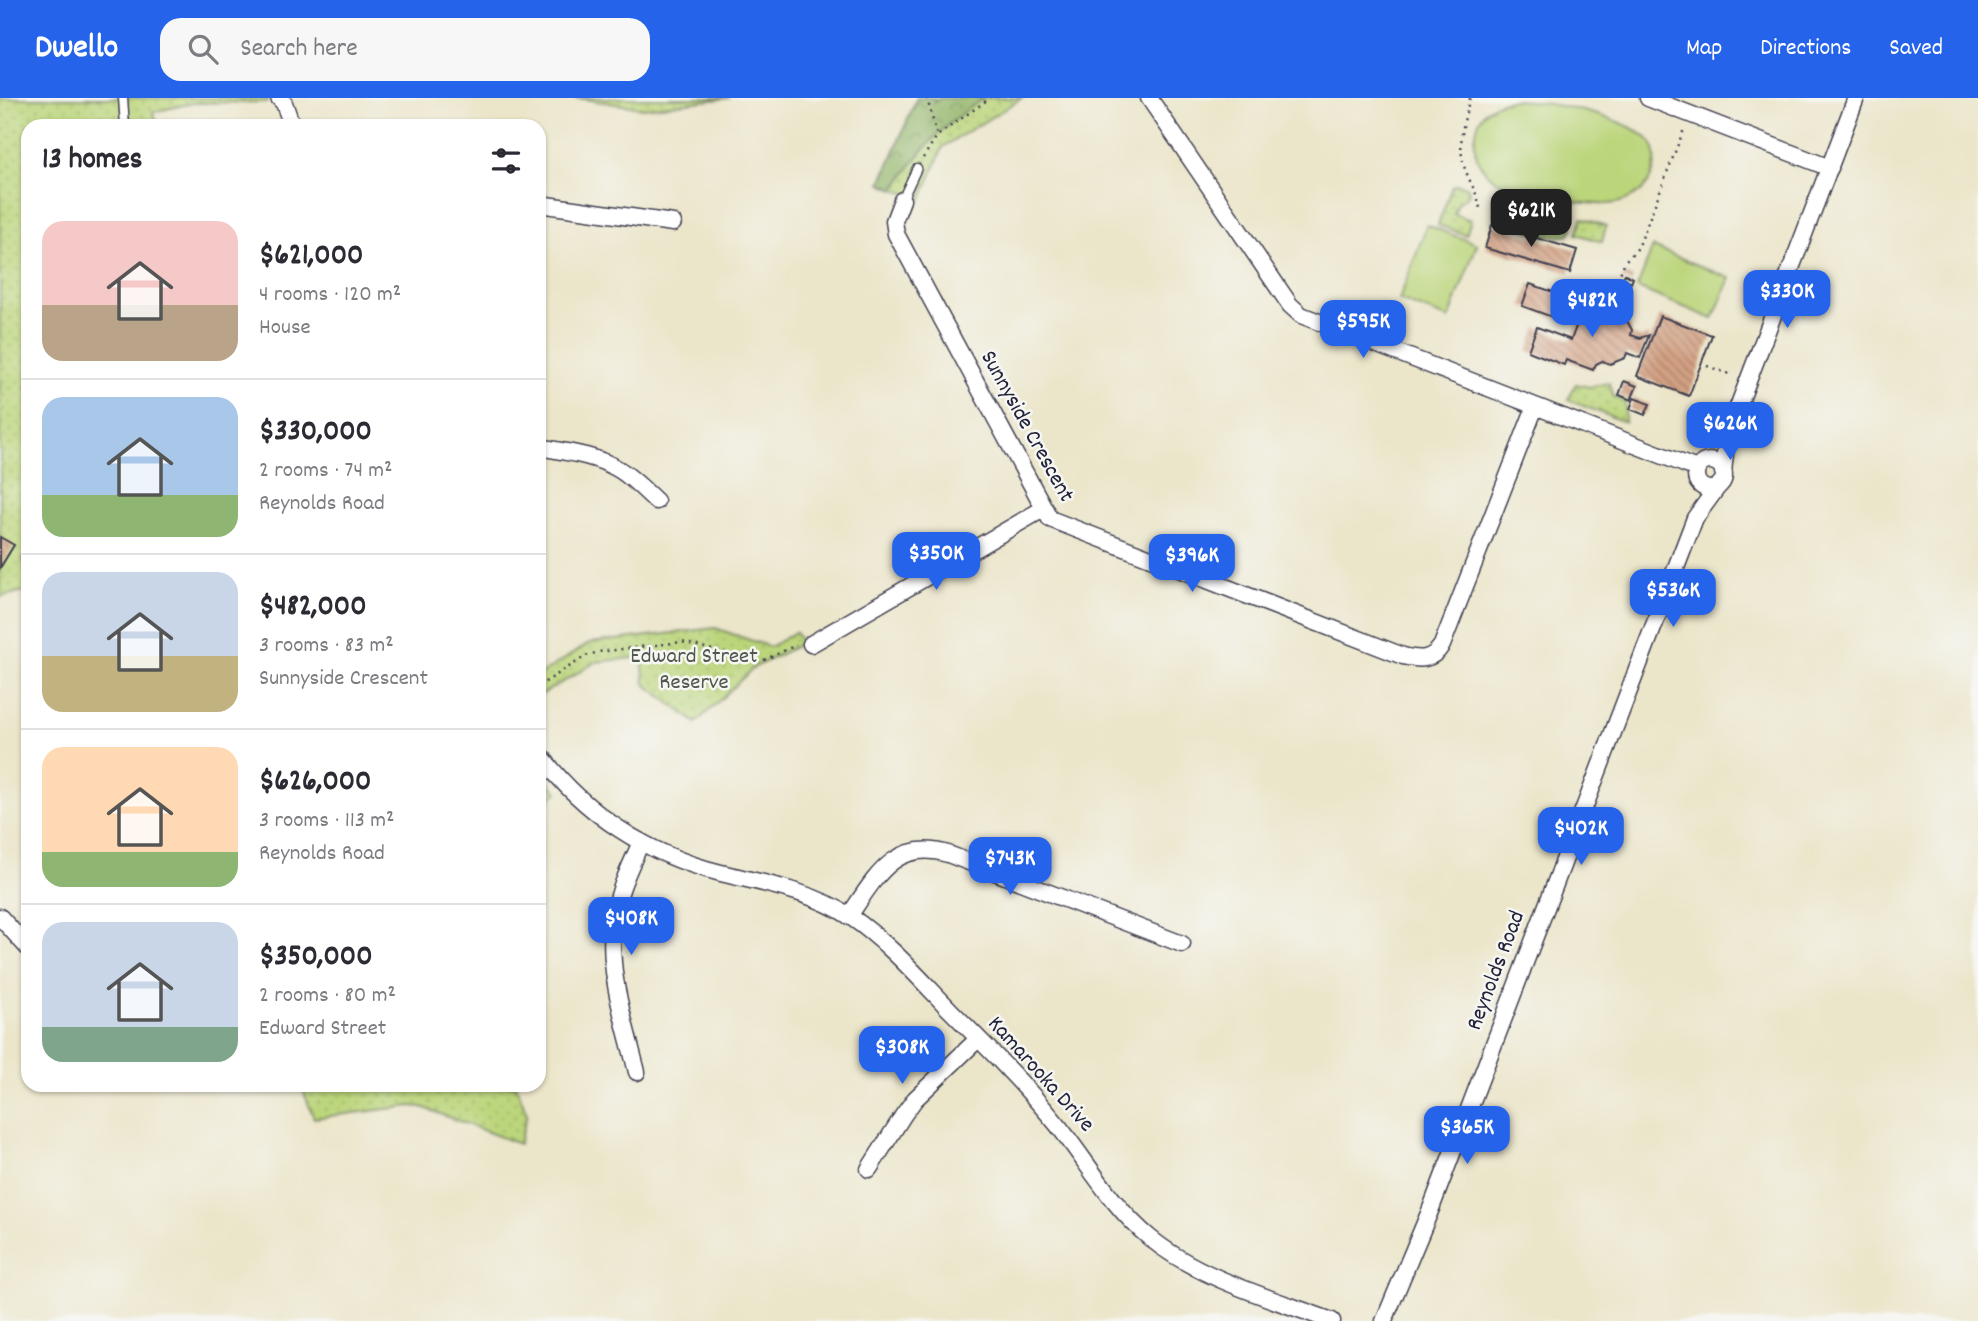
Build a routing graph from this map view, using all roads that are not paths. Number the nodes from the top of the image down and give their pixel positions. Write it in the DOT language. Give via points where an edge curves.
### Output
graph roads {
  1 [pos="124,98"];
  2 [pos="1149,98"];
  3 [pos="1648,98"];
  4 [pos="1856,98"];
  5 [pos="283,100"];
  6 [pos="125,119"];
  7 [pos="290,119"];
  8 [pos="917,168"];
  9 [pos="1830,168"];
  10 [pos="902,200"];
  11 [pos="546,205"];
  12 [pos="673,223"];
  13 [pos="1535,407"];
  14 [pos="1727,436"];
  15 [pos="546,448"];
  16 [pos="1700,471"];
  17 [pos="1721,478"];
  18 [pos="656,501"];
  19 [pos="1043,509"];
  20 [pos="1695,518"];
  21 [pos="810,643"];
  22 [pos="546,762"];
  23 [pos="641,842"];
  24 [pos="849,916"];
  25 [pos="0,918"];
  26 [pos="21,940"];
  27 [pos="1182,944"];
  28 [pos="978,1039"];
  29 [pos="637,1072"];
  30 [pos="869,1170"];
  31 [pos="1332,1321"];
  32 [pos="1384,1321"];
  1 -- 6 [label="lane"];
  2 -- 13 [label="street" via="1296,312"];
  3 -- 9 [label="street"];
  4 -- 9 [label="street"];
  5 -- 7 [label="street"];
  8 -- 10 [label="lane"];
  9 -- 14 [label="street"];
  10 -- 19 [label="street, Sunnyside Crescent" via="894,221 896,234"];
  11 -- 12 [label="street"];
  13 -- 16 [label="street"];
  13 -- 19 [label="street, Sunnyside Crescent" via="1446,639 1438,652 1424,659 1403,656 1053,521"];
  14 -- 16 [label="street"];
  14 -- 17 [label="street"];
  15 -- 18 [label="street" via="607,463"];
  16 -- 17 [label="street" via="1714,462 1721,467"];
  16 -- 17 [label="street" via="1705,487 1714,487"];
  16 -- 20 [label="street"];
  17 -- 20 [label="street"];
  19 -- 21 [label="street"];
  20 -- 32 [label="street, Reynolds Road"];
  22 -- 23 [label="street, Kamarooka Drive" via="584,803"];
  23 -- 24 [label="street, Kamarooka Drive" via="703,868 797,891"];
  23 -- 29 [label="street" via="617,901 612,940 616,986"];
  24 -- 27 [label="street" via="889,864 907,853 931,850"];
  24 -- 28 [label="street, Kamarooka Drive" via="884,943"];
  25 -- 26 [label="street"];
  28 -- 30 [label="street" via="910,1106"];
  28 -- 31 [label="street, Kamarooka Drive" via="1044,1108 1121,1210 1149,1237 1208,1273"];
}
